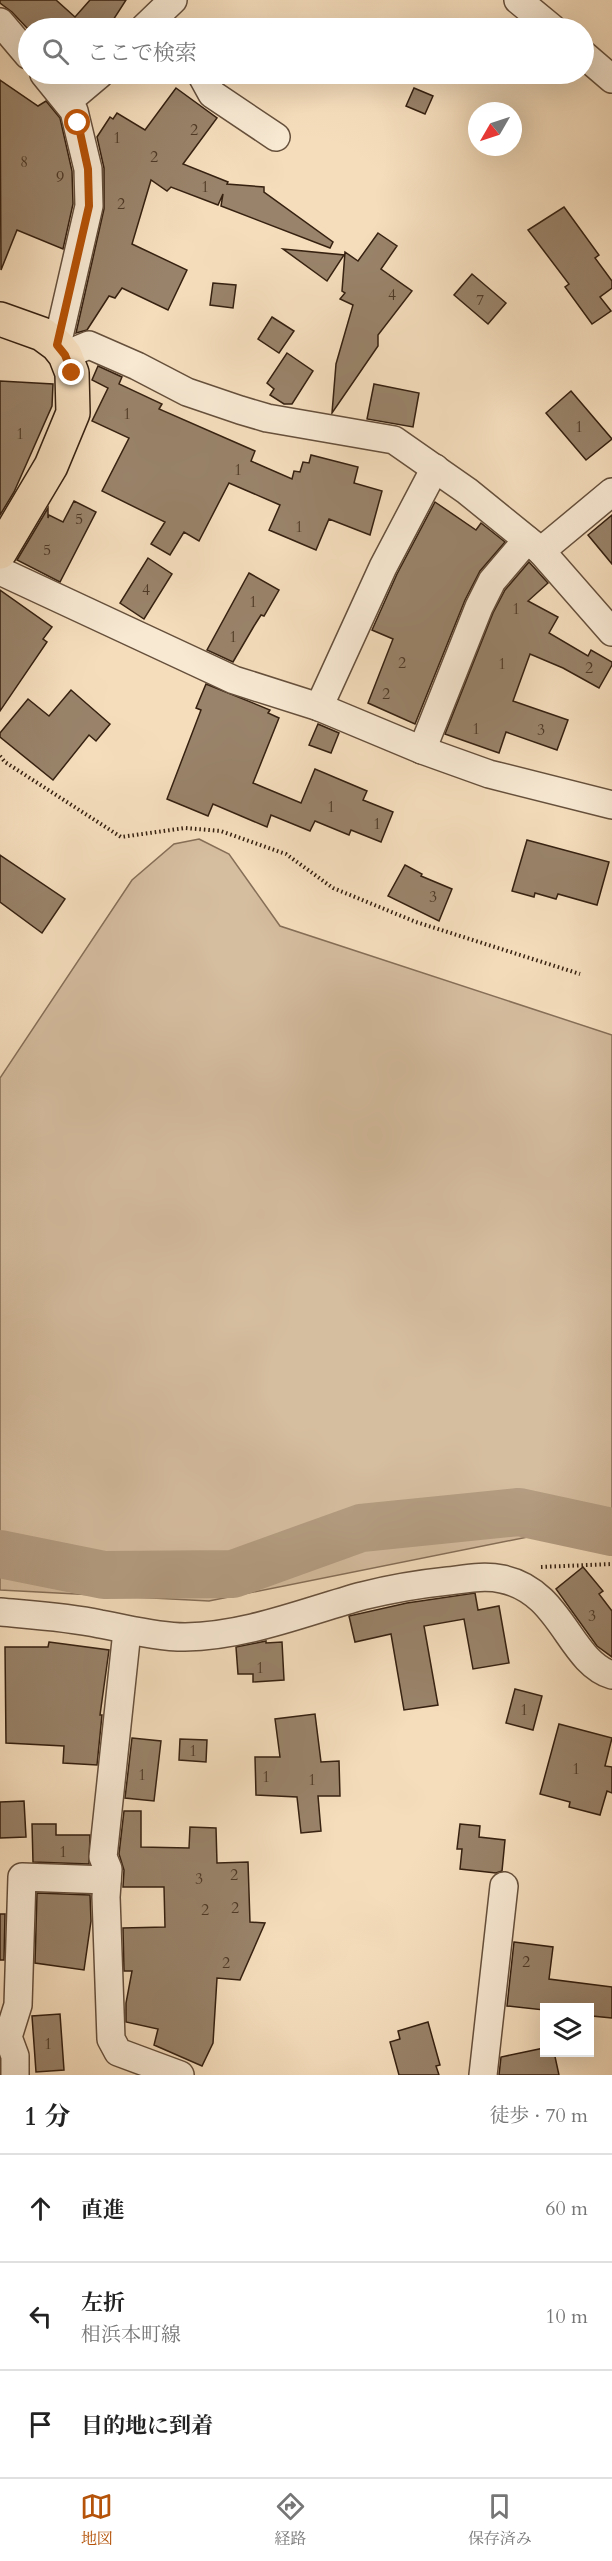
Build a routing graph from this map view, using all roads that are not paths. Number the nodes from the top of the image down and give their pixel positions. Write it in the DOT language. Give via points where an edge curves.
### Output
graph roads {
  1 [pos="518,0"];
  2 [pos="540,18"];
  3 [pos="0,22"];
  4 [pos="18,43"];
  5 [pos="594,64"];
  6 [pos="612,79"];
  7 [pos="53,84"];
  8 [pos="89,84"];
  9 [pos="206,84"];
  10 [pos="68,102"];
  11 [pos="276,137"];
  12 [pos="0,319"];
  13 [pos="61,350"];
  14 [pos="435,468"];
  15 [pos="612,492"];
  16 [pos="534,545"];
  17 [pos="0,552"];
  18 [pos="0,571"];
  19 [pos="612,632"];
  20 [pos="319,707"];
  21 [pos="422,750"];
  22 [pos="612,805"];
  23 [pos="0,1612"];
  24 [pos="127,1631"];
  25 [pos="612,1675"];
  26 [pos="107,1880"];
  27 [pos="504,1886"];
  28 [pos="15,2075"];
  29 [pos="180,2075"];
  30 [pos="483,2075"];
  1 -- 2 [label="street"];
  3 -- 4 [label="street"];
  5 -- 6 [label="street"];
  7 -- 10 [label="street"];
  8 -- 10 [label="street"];
  9 -- 11 [label="street" via="212,94"];
  10 -- 13 [label="street" via="78,123 88,169 89,206"];
  12 -- 13 [label="main road" via="42,334"];
  13 -- 14 [label="street" via="89,345 187,392 240,410 394,440"];
  13 -- 17 [label="main road" via="72,373 73,413 51,466"];
  14 -- 16 [label="street"];
  14 -- 20 [label="street" via="383,567"];
  15 -- 16 [label="street"];
  16 -- 19 [label="street"];
  16 -- 21 [label="street" via="507,561 492,581"];
  18 -- 20 [label="street" via="234,680"];
  20 -- 21 [label="street"];
  21 -- 22 [label="street" via="489,774"];
  23 -- 24 [label="street" via="89,1622"];
  24 -- 25 [label="street" via="185,1637 224,1632 283,1622 363,1596 418,1584 489,1577 531,1589 554,1612 584,1654"];
  24 -- 26 [label="street" via="103,1857"];
  26 -- 28 [label="street" via="22,1877 18,2005 8,2037 15,2056"];
  26 -- 29 [label="street" via="111,2039 118,2052"];
  27 -- 30 [label="street"];
}
